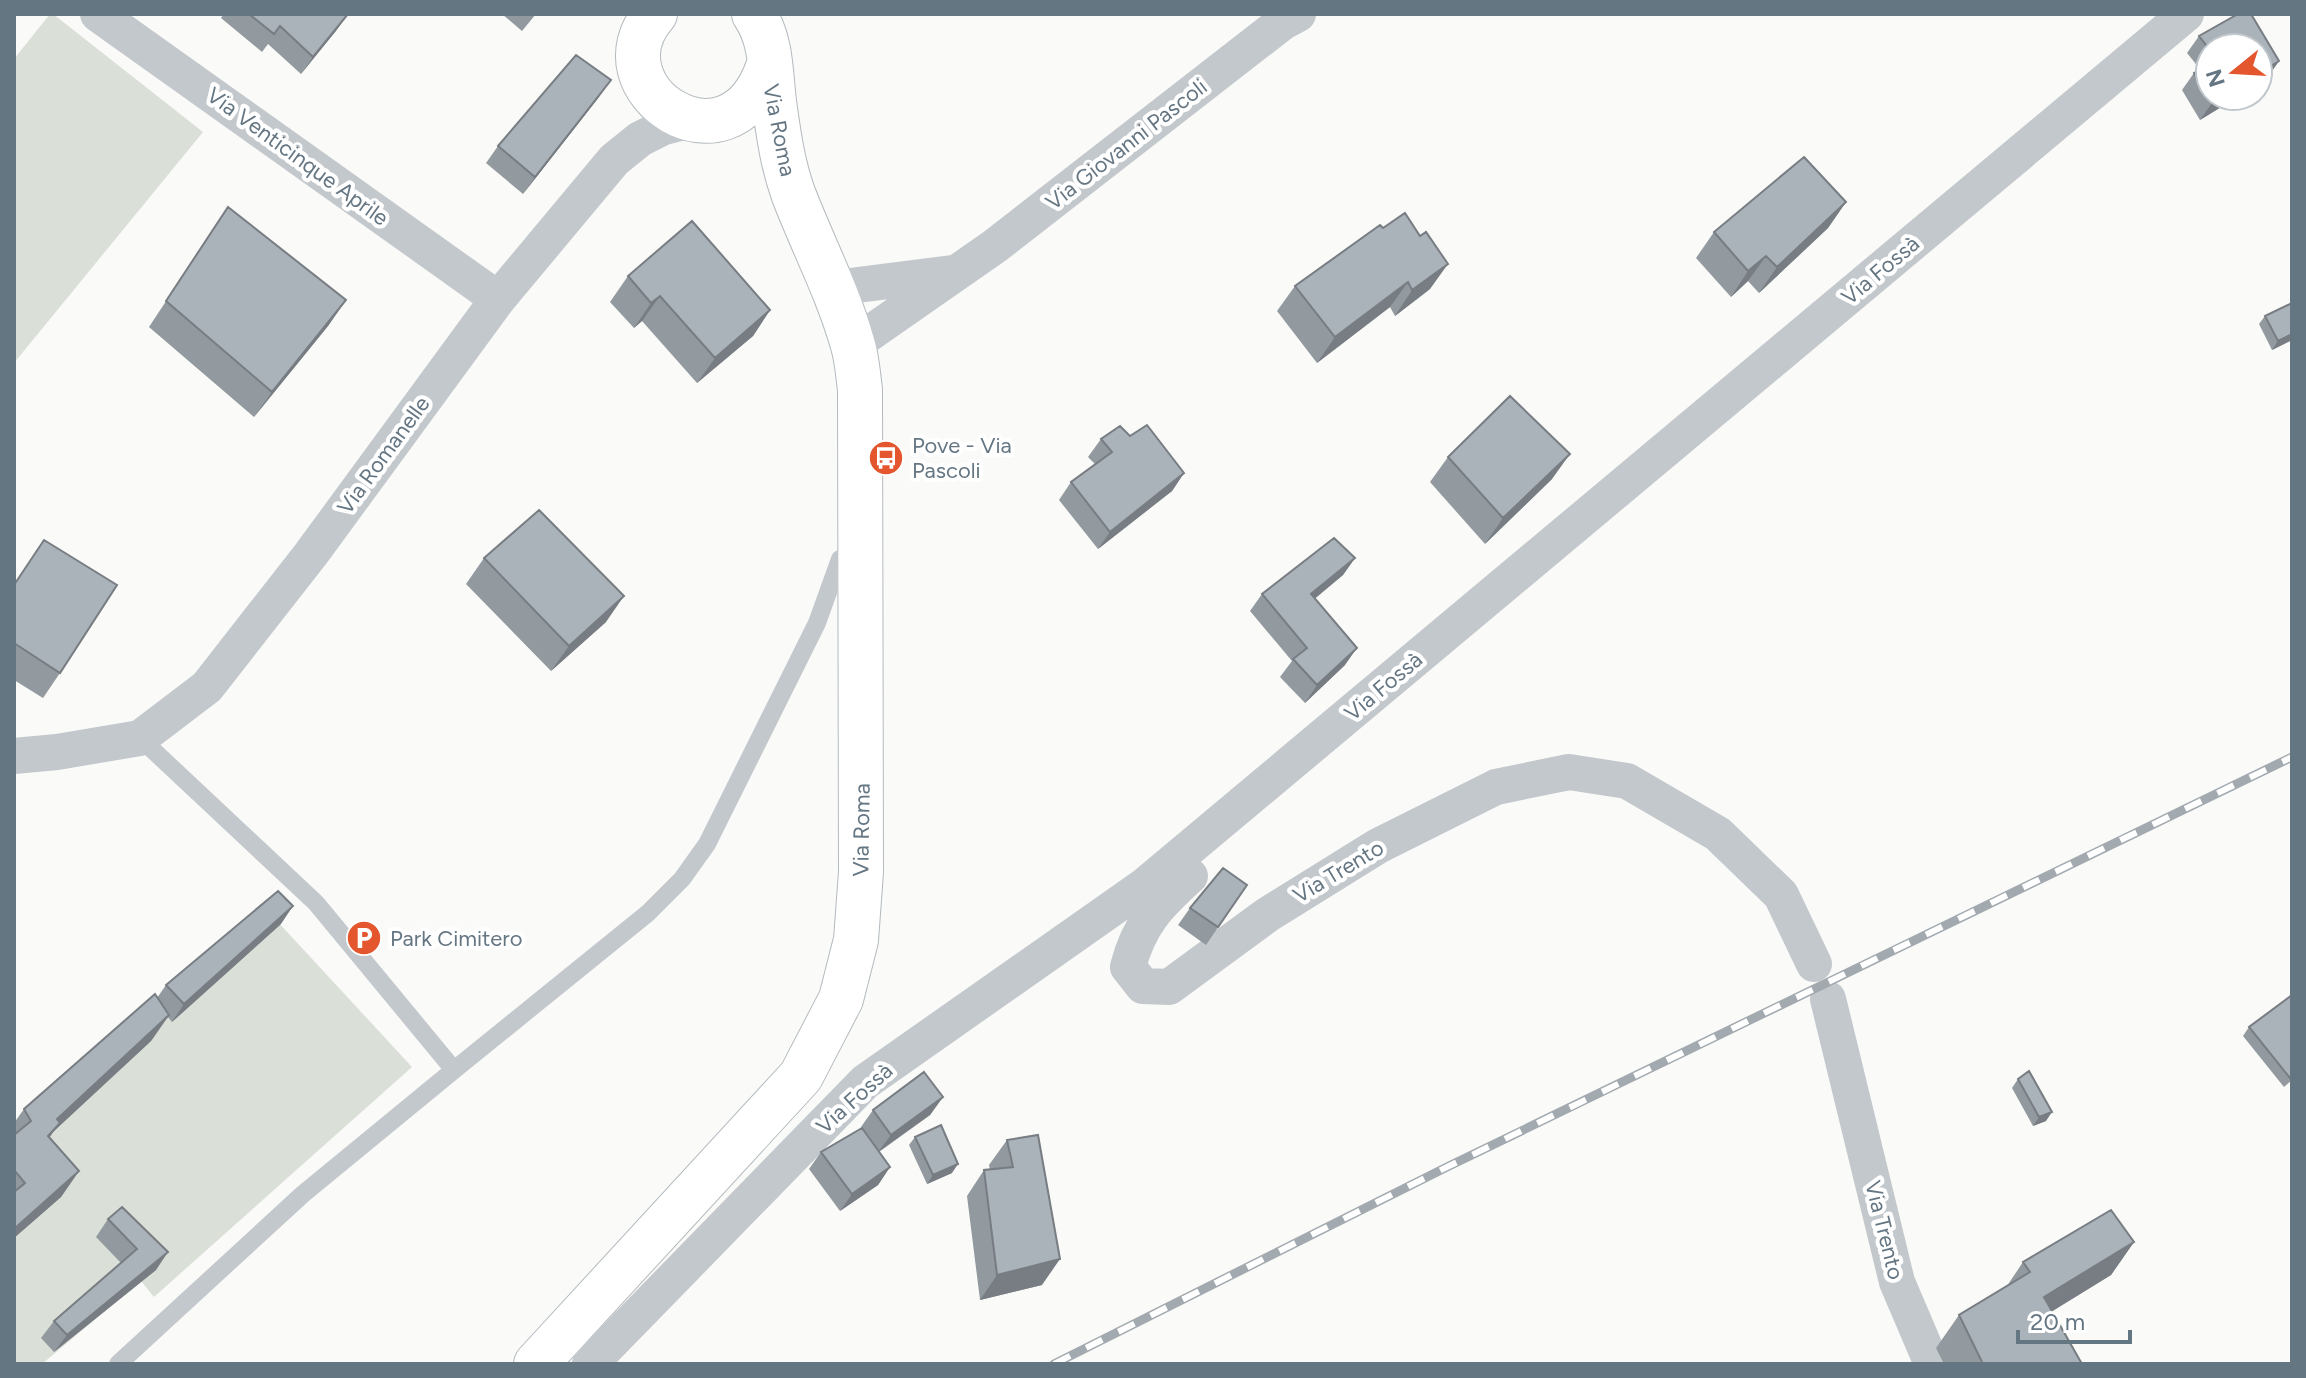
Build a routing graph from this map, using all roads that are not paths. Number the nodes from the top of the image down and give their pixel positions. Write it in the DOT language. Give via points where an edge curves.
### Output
graph roads {
  1 [pos="98,14"];
  2 [pos="1298,14"];
  3 [pos="2186,14"];
  4 [pos="762,31"];
  5 [pos="643,38"];
  6 [pos="702,121"];
  7 [pos="614,160"];
  8 [pos="793,192"];
  9 [pos="953,273"];
  10 [pos="834,288"];
  11 [pos="498,299"];
  12 [pos="853,345"];
  13 [pos="860,550"];
  14 [pos="1338,724"];
  15 [pos="140,738"];
  16 [pos="14,756"];
  17 [pos="1814,964"];
  18 [pos="1828,999"];
  19 [pos="454,1070"];
  20 [pos="118,1364"];
  21 [pos="536,1364"];
  22 [pos="590,1364"];
  23 [pos="1932,1364"];
  1 -- 11 [label="street, Via Venticinque Aprile"];
  2 -- 9 [label="street, Via Giovanni Pascoli"];
  3 -- 14 [label="street, Via Fossà"];
  4 -- 6 [label="main road, Via Roma" via="762,86 732,115"];
  4 -- 8 [label="main road, Via Roma" via="781,151"];
  5 -- 6 [label="main road, Via Roma" via="656,100 672,113"];
  5 -- 7 [label="street" via="638,110"];
  6 -- 7 [label="street" via="664,127"];
  6 -- 8 [label="main road, Via Roma" via="740,132 765,154"];
  7 -- 11 [label="street, Via Romanelle"];
  8 -- 10 [label="main road, Via Roma"];
  9 -- 10 [label="street, Via Giovanni Pascoli"];
  9 -- 12 [label="street, Via Giovanni Pascoli"];
  10 -- 12 [label="main road, Via Roma"];
  11 -- 15 [label="street, Via Romanelle" via="207,687"];
  12 -- 13 [label="main road, Via Roma" via="860,390"];
  13 -- 19 [label="lane" via="840,559 817,623 707,844 682,879 648,913"];
  13 -- 21 [label="main road, Via Roma" via="861,872 856,940 841,999 801,1076"];
  14 -- 17 [label="street, Via Trento" via="1309,769 1159,903 1134,941 1128,967 1143,986 1169,987 1267,915 1378,846 1496,787 1569,772 1627,781 1718,834 1781,895"];
  14 -- 22 [label="street, Via Fossà" via="1144,886 865,1082"];
  15 -- 16 [label="street"];
  15 -- 19 [label="lane" via="316,903"];
  18 -- 23 [label="street, Via Trento" via="1897,1282"];
  19 -- 20 [label="lane" via="303,1194"];
}
